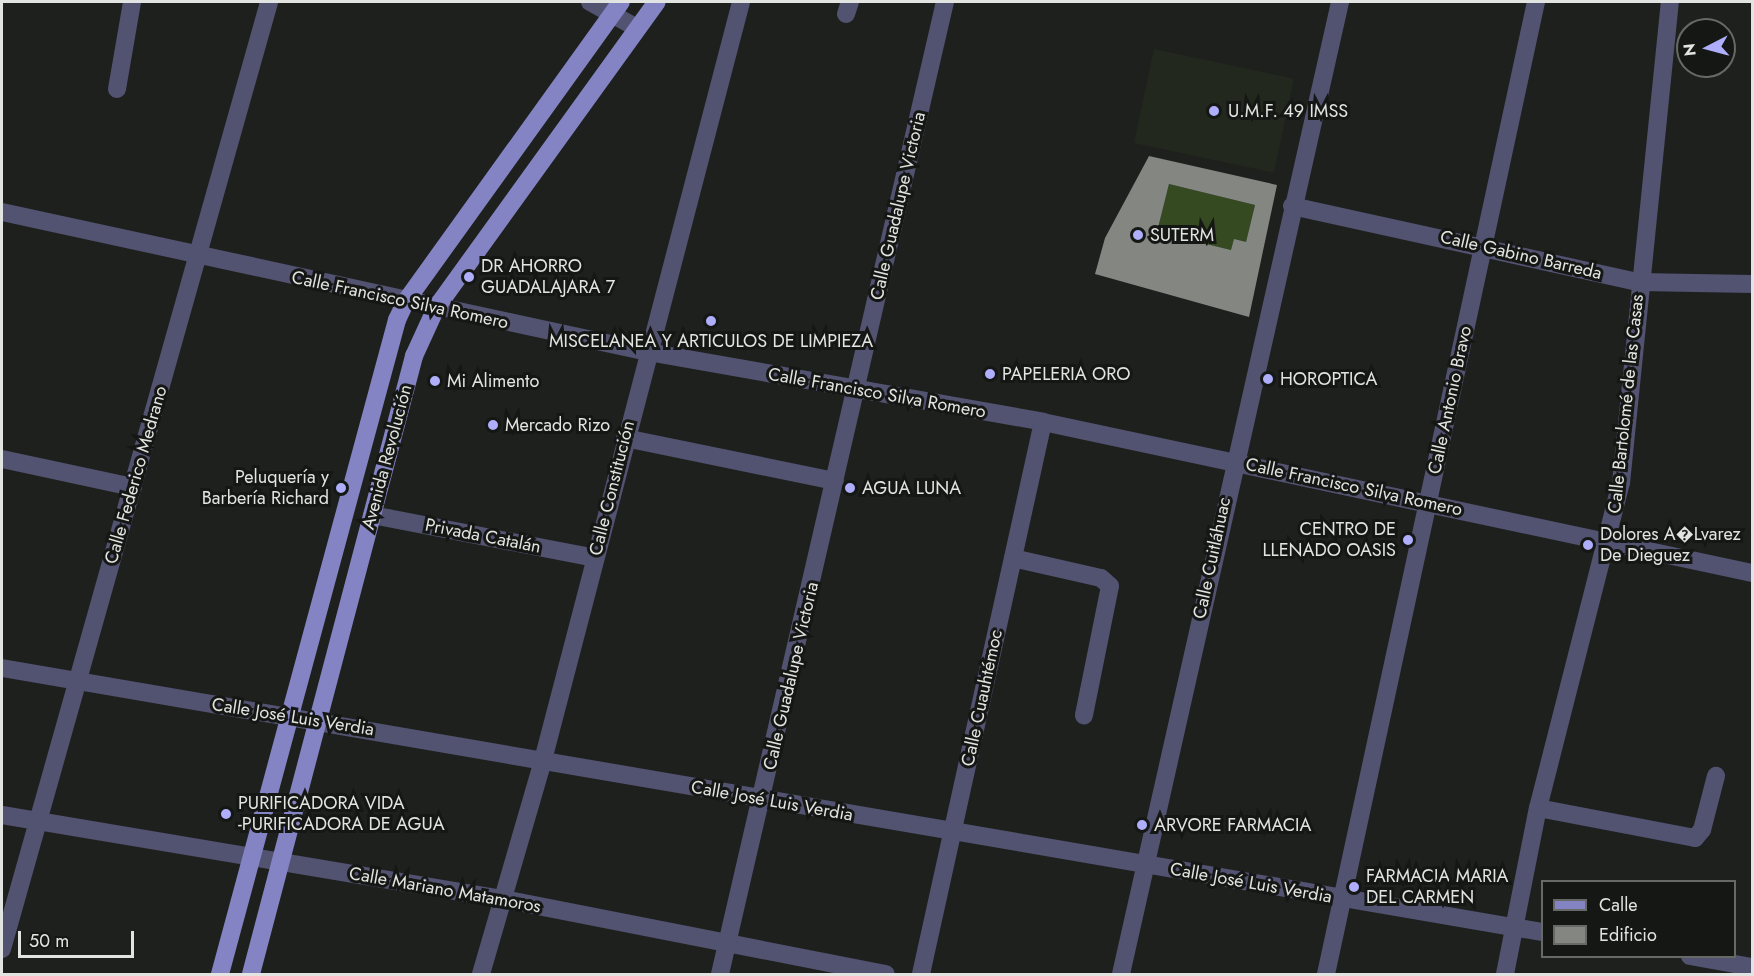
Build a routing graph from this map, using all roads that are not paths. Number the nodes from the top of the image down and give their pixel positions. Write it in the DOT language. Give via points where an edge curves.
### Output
graph roads {
  1 [pos="132,2"];
  2 [pos="264,2"];
  3 [pos="590,2"];
  4 [pos="657,2"];
  5 [pos="741,2"];
  6 [pos="945,2"];
  7 [pos="1340,2"];
  8 [pos="1670,2"];
  9 [pos="1532,3"];
  10 [pos="616,8"];
  11 [pos="637,28"];
  12 [pos="117,89"];
  13 [pos="1292,206"];
  14 [pos="2,212"];
  15 [pos="1483,245"];
  16 [pos="197,258"];
  17 [pos="1639,282"];
  18 [pos="1752,284"];
  19 [pos="406,301"];
  20 [pos="436,308"];
  21 [pos="648,352"];
  22 [pos="856,389"];
  23 [pos="1043,422"];
  24 [pos="625,438"];
  25 [pos="2,459"];
  26 [pos="1233,462"];
  27 [pos="835,481"];
  28 [pos="133,487"];
  29 [pos="1428,503"];
  30 [pos="372,515"];
  31 [pos="1609,541"];
  32 [pos="595,558"];
  33 [pos="1013,558"];
  34 [pos="1752,573"];
  35 [pos="2,668"];
  36 [pos="78,682"];
  37 [pos="1084,716"];
  38 [pos="289,717"];
  39 [pos="318,721"];
  40 [pos="543,760"];
  41 [pos="1716,776"];
  42 [pos="763,801"];
  43 [pos="1538,808"];
  44 [pos="2,815"];
  45 [pos="37,820"];
  46 [pos="953,831"];
  47 [pos="252,856"];
  48 [pos="282,861"];
  49 [pos="1145,865"];
  50 [pos="503,899"];
  51 [pos="1342,899"];
  52 [pos="1514,928"];
  53 [pos="1541,932"];
  54 [pos="727,943"];
  55 [pos="2,949"];
  56 [pos="1696,958"];
  57 [pos="1752,968"];
  58 [pos="220,975"];
  59 [pos="251,975"];
  60 [pos="481,975"];
  61 [pos="720,975"];
  62 [pos="886,975"];
  63 [pos="921,975"];
  64 [pos="1120,975"];
  65 [pos="1326,975"];
  66 [pos="1505,975"];
  1 -- 12 [label="street"];
  2 -- 16 [label="street, Calle Federico Medrano"];
  3 -- 10 [label="street"];
  4 -- 11 [label="main road, Avenida Revolución"];
  5 -- 21 [label="street, Calle Constitución"];
  6 -- 22 [label="street, Calle Guadalupe Victoria"];
  7 -- 13 [label="street, Calle Cuitláhuac"];
  8 -- 17 [label="street, Calle Bartolomé de las Casas"];
  9 -- 15 [label="street, Calle Antonio Bravo"];
  10 -- 11 [label="street"];
  10 -- 19 [label="main road, Avenida Revolución"];
  11 -- 20 [label="main road, Avenida Revolución"];
  13 -- 15 [label="street, Calle Gabino Barreda"];
  13 -- 26 [label="street, Calle Cuitláhuac"];
  14 -- 16 [label="street, Calle Francisco Silva Romero"];
  15 -- 17 [label="street, Calle Gabino Barreda"];
  15 -- 29 [label="street, Calle Antonio Bravo"];
  16 -- 19 [label="street, Calle Francisco Silva Romero"];
  16 -- 28 [label="street, Calle Federico Medrano"];
  17 -- 18 [label="street, Calle Gabino Barreda"];
  17 -- 31 [label="street, Calle Bartolomé de las Casas" via="1621,483"];
  19 -- 20 [label="street, Calle Francisco Silva Romero"];
  19 -- 38 [label="main road, Avenida Revolución" via="384,356"];
  20 -- 21 [label="street, Calle Francisco Silva Romero"];
  20 -- 30 [label="main road, Avenida Revolución" via="414,356"];
  21 -- 22 [label="street, Calle Francisco Silva Romero"];
  21 -- 24 [label="street, Calle Constitución"];
  22 -- 23 [label="street, Calle Francisco Silva Romero"];
  22 -- 27 [label="street, Calle Guadalupe Victoria"];
  23 -- 26 [label="street, Calle Francisco Silva Romero"];
  23 -- 33 [label="street, Calle Cuauhtémoc"];
  24 -- 27 [label="street"];
  24 -- 32 [label="street, Calle Constitución"];
  25 -- 28 [label="street"];
  26 -- 29 [label="street, Calle Francisco Silva Romero"];
  26 -- 49 [label="street, Calle Cuitláhuac"];
  27 -- 42 [label="street, Calle Guadalupe Victoria"];
  28 -- 36 [label="street, Calle Federico Medrano"];
  29 -- 31 [label="street, Calle Francisco Silva Romero"];
  29 -- 51 [label="street, Calle Antonio Bravo"];
  30 -- 32 [label="street, Privada Catalán"];
  30 -- 39 [label="main road, Avenida Revolución"];
  31 -- 34 [label="street, Calle Francisco Silva Romero"];
  31 -- 43 [label="street, Calle Bartolomé de las Casas"];
  32 -- 40 [label="street, Calle Constitución"];
  33 -- 37 [label="street" via="1101,578 1110,586"];
  33 -- 46 [label="street, Calle Cuauhtémoc"];
  35 -- 36 [label="street, Calle José Luis Verdia"];
  36 -- 38 [label="street, Calle José Luis Verdia"];
  36 -- 45 [label="street, Calle Federico Medrano"];
  38 -- 39 [label="street, Calle José Luis Verdia"];
  38 -- 47 [label="main road, Avenida Revolución"];
  39 -- 40 [label="street, Calle José Luis Verdia"];
  39 -- 48 [label="main road, Avenida Revolución"];
  40 -- 42 [label="street, Calle José Luis Verdia"];
  40 -- 50 [label="street, Calle Constitución"];
  41 -- 43 [label="street" via="1702,830 1695,838"];
  42 -- 46 [label="street, Calle José Luis Verdia"];
  42 -- 54 [label="street, Calle Guadalupe Victoria"];
  43 -- 52 [label="street, Calle Bartolomé de las Casas"];
  44 -- 45 [label="street, Calle Mariano Matamoros"];
  45 -- 47 [label="street, Calle Mariano Matamoros"];
  45 -- 55 [label="street, Calle Federico Medrano"];
  46 -- 49 [label="street, Calle José Luis Verdia"];
  46 -- 63 [label="street, Calle Cuauhtémoc"];
  47 -- 48 [label="street, Calle Mariano Matamoros"];
  47 -- 58 [label="main road, Avenida Revolución"];
  48 -- 50 [label="street, Calle Mariano Matamoros"];
  48 -- 59 [label="main road, Avenida Revolución"];
  49 -- 51 [label="street, Calle José Luis Verdia"];
  49 -- 64 [label="street, Calle Cuitláhuac"];
  50 -- 54 [label="street, Calle Mariano Matamoros"];
  50 -- 60 [label="street, Calle Constitución"];
  51 -- 52 [label="street, Calle José Luis Verdia"];
  51 -- 65 [label="street, Calle Antonio Bravo"];
  52 -- 53 [label="street, Calle José Luis Verdia"];
  52 -- 66 [label="street, Calle Bartolomé de las Casas"];
  54 -- 61 [label="street, Calle Guadalupe Victoria"];
  54 -- 62 [label="street, Calle Mariano Matamoros"];
  56 -- 57 [label="street"];
}
